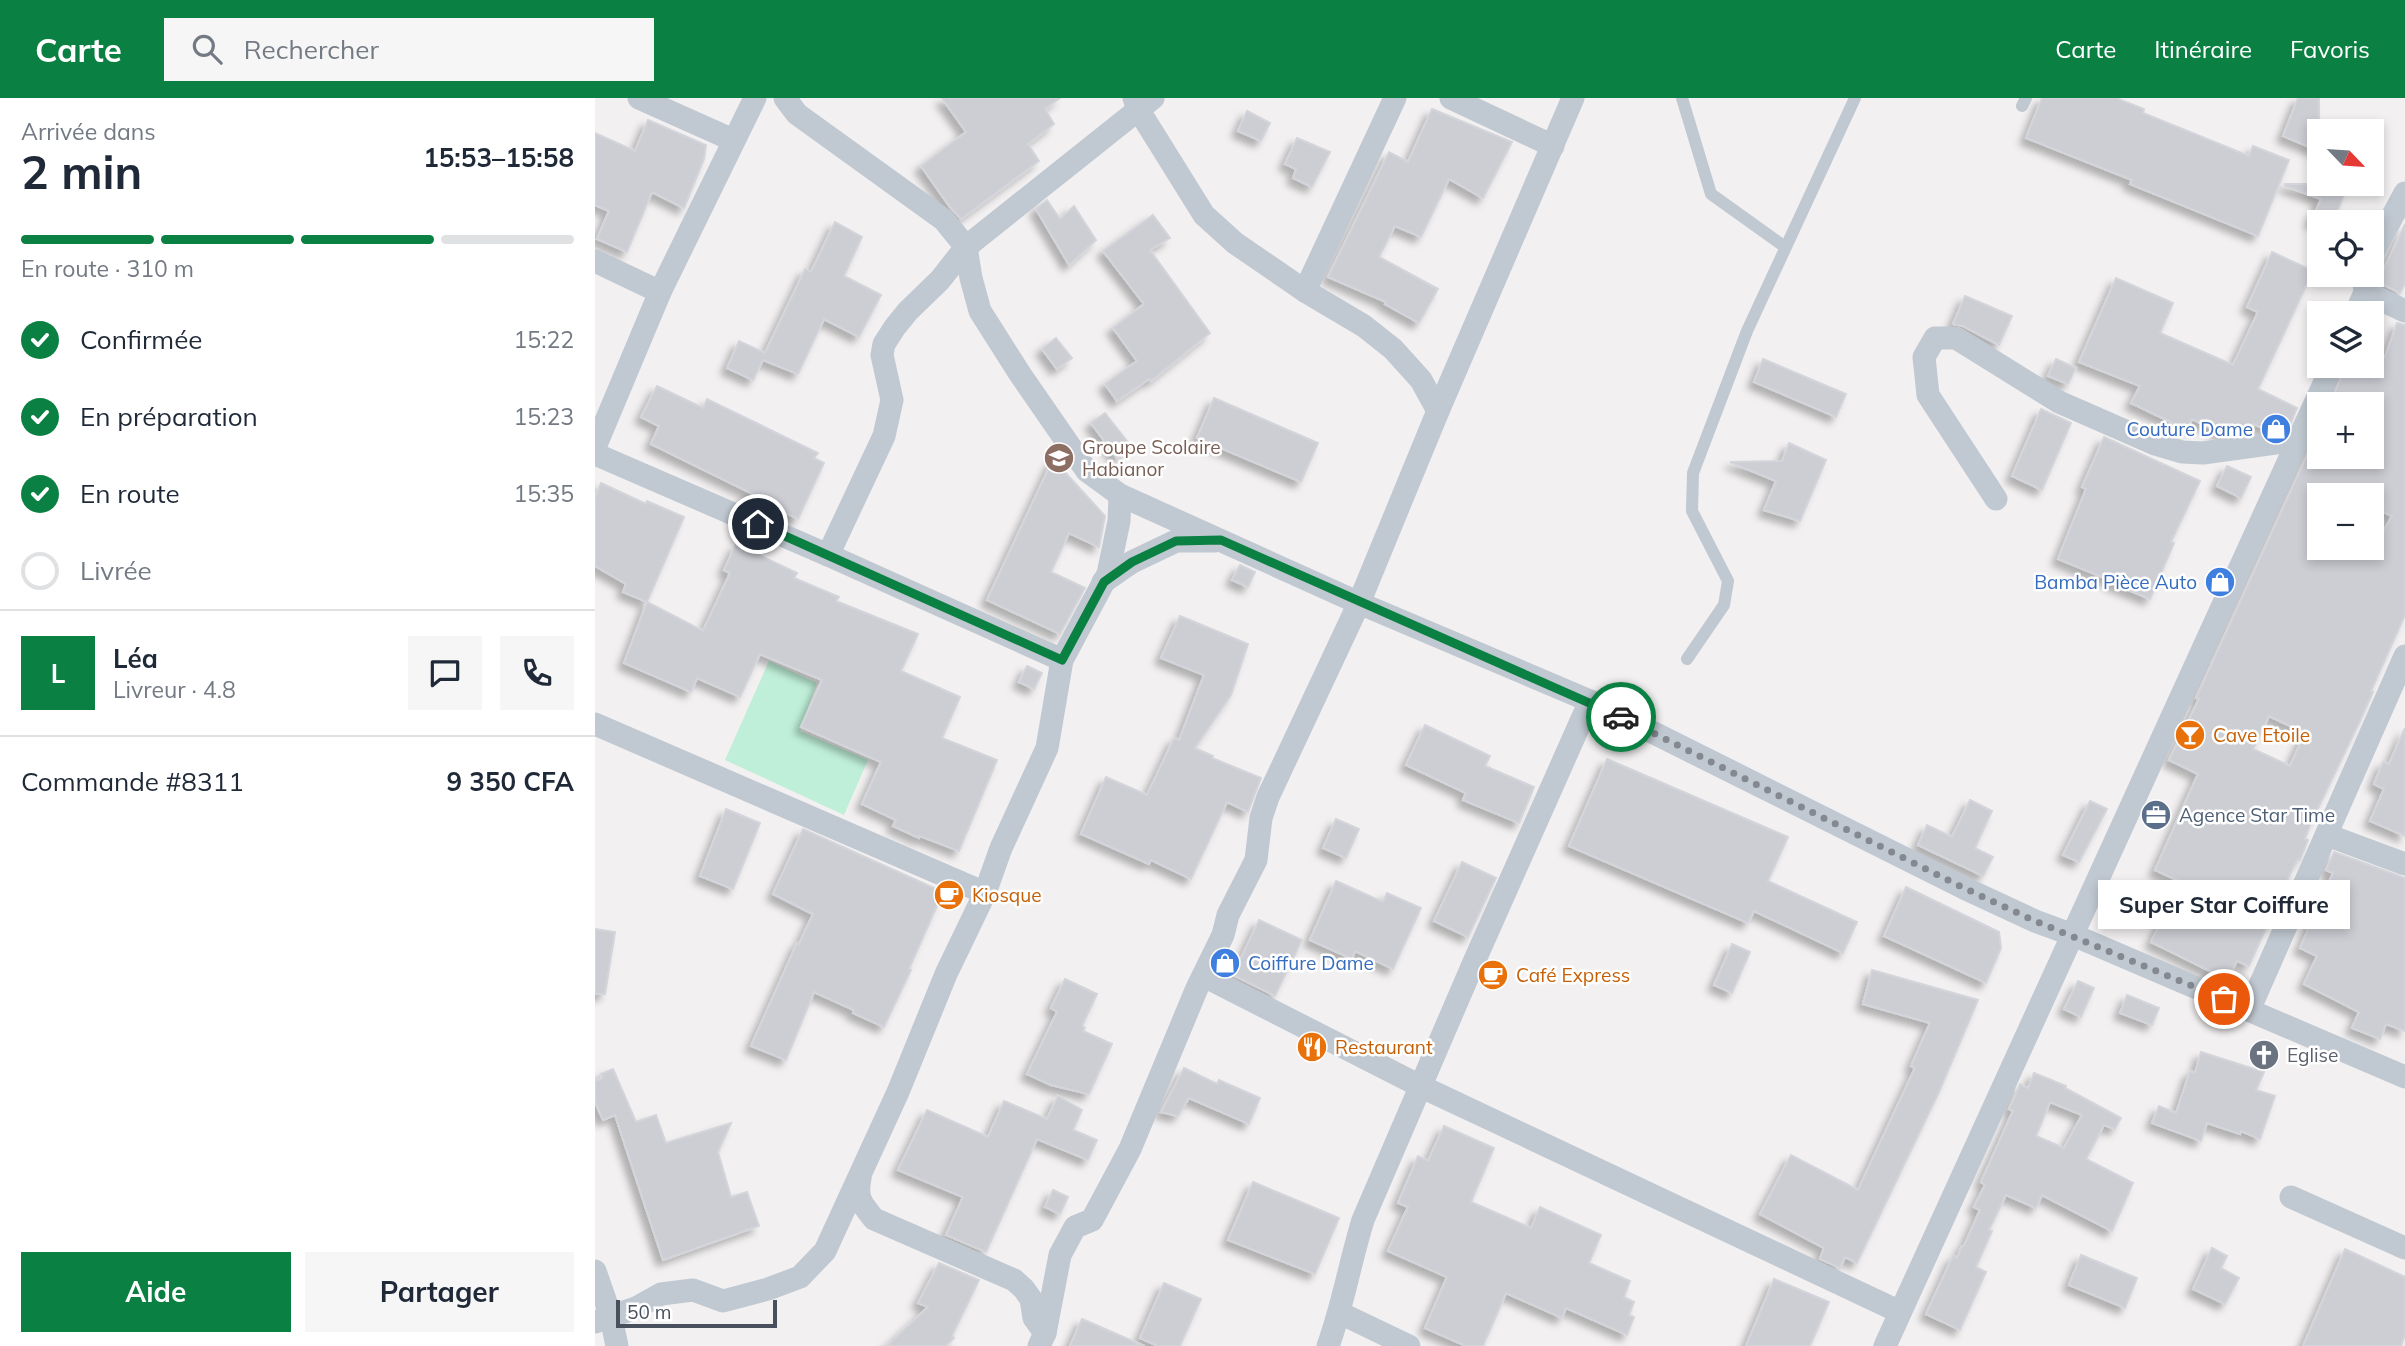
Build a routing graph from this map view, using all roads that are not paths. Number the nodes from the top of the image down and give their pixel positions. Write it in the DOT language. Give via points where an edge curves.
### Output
graph roads {
  1 [pos="639,98"];
  2 [pos="755,98"];
  3 [pos="785,98"];
  4 [pos="1395,98"];
  5 [pos="1451,98"];
  6 [pos="1573,98"];
  7 [pos="1682,98"];
  8 [pos="1855,98"];
  9 [pos="1141,102"];
  10 [pos="733,140"];
  11 [pos="1553,146"];
  12 [pos="2405,193"];
  13 [pos="2384,232"];
  14 [pos="966,247"];
  15 [pos="1785,247"];
  16 [pos="595,261"];
  17 [pos="2369,287"];
  18 [pos="1305,291"];
  19 [pos="660,292"];
  20 [pos="2405,311"];
  21 [pos="2327,378"];
  22 [pos="1438,411"];
  23 [pos="2299,440"];
  24 [pos="595,447"];
  25 [pos="595,454"];
  26 [pos="1120,495"];
  27 [pos="1996,499"];
  28 [pos="1221,540"];
  29 [pos="828,555"];
  30 [pos="1104,582"];
  31 [pos="1359,603"];
  32 [pos="2405,656"];
  33 [pos="1687,659"];
  34 [pos="1062,660"];
  35 [pos="1590,701"];
  36 [pos="595,724"];
  37 [pos="2327,835"];
  38 [pos="2405,864"];
  39 [pos="985,893"];
  40 [pos="2073,935"];
  41 [pos="1204,976"];
  42 [pos="2249,1010"];
  43 [pos="2405,1077"];
  44 [pos="1420,1086"];
  45 [pos="860,1175"];
  46 [pos="2291,1197"];
  47 [pos="2405,1248"];
  48 [pos="595,1270"];
  49 [pos="1900,1312"];
  50 [pos="1340,1313"];
  51 [pos="603,1320"];
  52 [pos="1042,1339"];
  53 [pos="617,1346"];
  54 [pos="1328,1346"];
  55 [pos="1409,1346"];
  56 [pos="1885,1346"];
  1 -- 10 [label="street"];
  2 -- 10 [label="street"];
  3 -- 14 [label="street" via="797,114 944,220"];
  4 -- 18 [label="street"];
  5 -- 11 [label="street"];
  6 -- 11 [label="street"];
  7 -- 15 [label="lane" via="1711,194"];
  8 -- 15 [label="lane"];
  9 -- 14 [label="street"];
  9 -- 18 [label="street" via="1204,215 1235,243"];
  10 -- 19 [label="street"];
  11 -- 22 [label="street"];
  12 -- 13 [label="street"];
  14 -- 26 [label="street" via="980,311 1087,471"];
  14 -- 29 [label="street" via="884,344 890,418"];
  15 -- 33 [label="lane" via="1693,472 1692,511 1728,581 1724,605"];
  16 -- 19 [label="street"];
  17 -- 20 [label="street"];
  18 -- 22 [label="street" via="1393,349 1421,380"];
  19 -- 24 [label="street"];
  21 -- 23 [label="street"];
  22 -- 31 [label="street"];
  23 -- 27 [label="street" via="2203,453 2155,444 2059,402 1956,338 1935,338 1924,357 1928,395"];
  23 -- 40 [label="street"];
  25 -- 29 [label="street"];
  26 -- 28 [label="street"];
  26 -- 30 [label="street" via="1114,548"];
  28 -- 30 [label="street" via="1176,541 1132,562"];
  28 -- 31 [label="street"];
  29 -- 34 [label="street"];
  30 -- 34 [label="street"];
  31 -- 35 [label="street"];
  31 -- 41 [label="street" via="1268,797 1256,860"];
  32 -- 37 [label="street"];
  34 -- 39 [label="street" via="1047,748"];
  35 -- 40 [label="street" via="1964,888"];
  35 -- 44 [label="street"];
  36 -- 39 [label="street"];
  37 -- 38 [label="street"];
  37 -- 42 [label="street"];
  39 -- 45 [label="street"];
  40 -- 42 [label="street"];
  40 -- 49 [label="street"];
  41 -- 44 [label="street"];
  41 -- 52 [label="street" via="1130,1149 1092,1220 1075,1227 1060,1255"];
  42 -- 43 [label="street"];
  44 -- 49 [label="street"];
  44 -- 50 [label="street" via="1363,1220"];
  45 -- 51 [label="street" via="825,1251 800,1277 723,1301 694,1290 661,1294"];
  45 -- 52 [label="street" via="857,1193 874,1219 1014,1280 1024,1289"];
  46 -- 47 [label="street"];
  48 -- 51 [label="street"];
  49 -- 56 [label="street"];
  50 -- 54 [label="street"];
  50 -- 55 [label="street"];
  51 -- 53 [label="street"];
}
